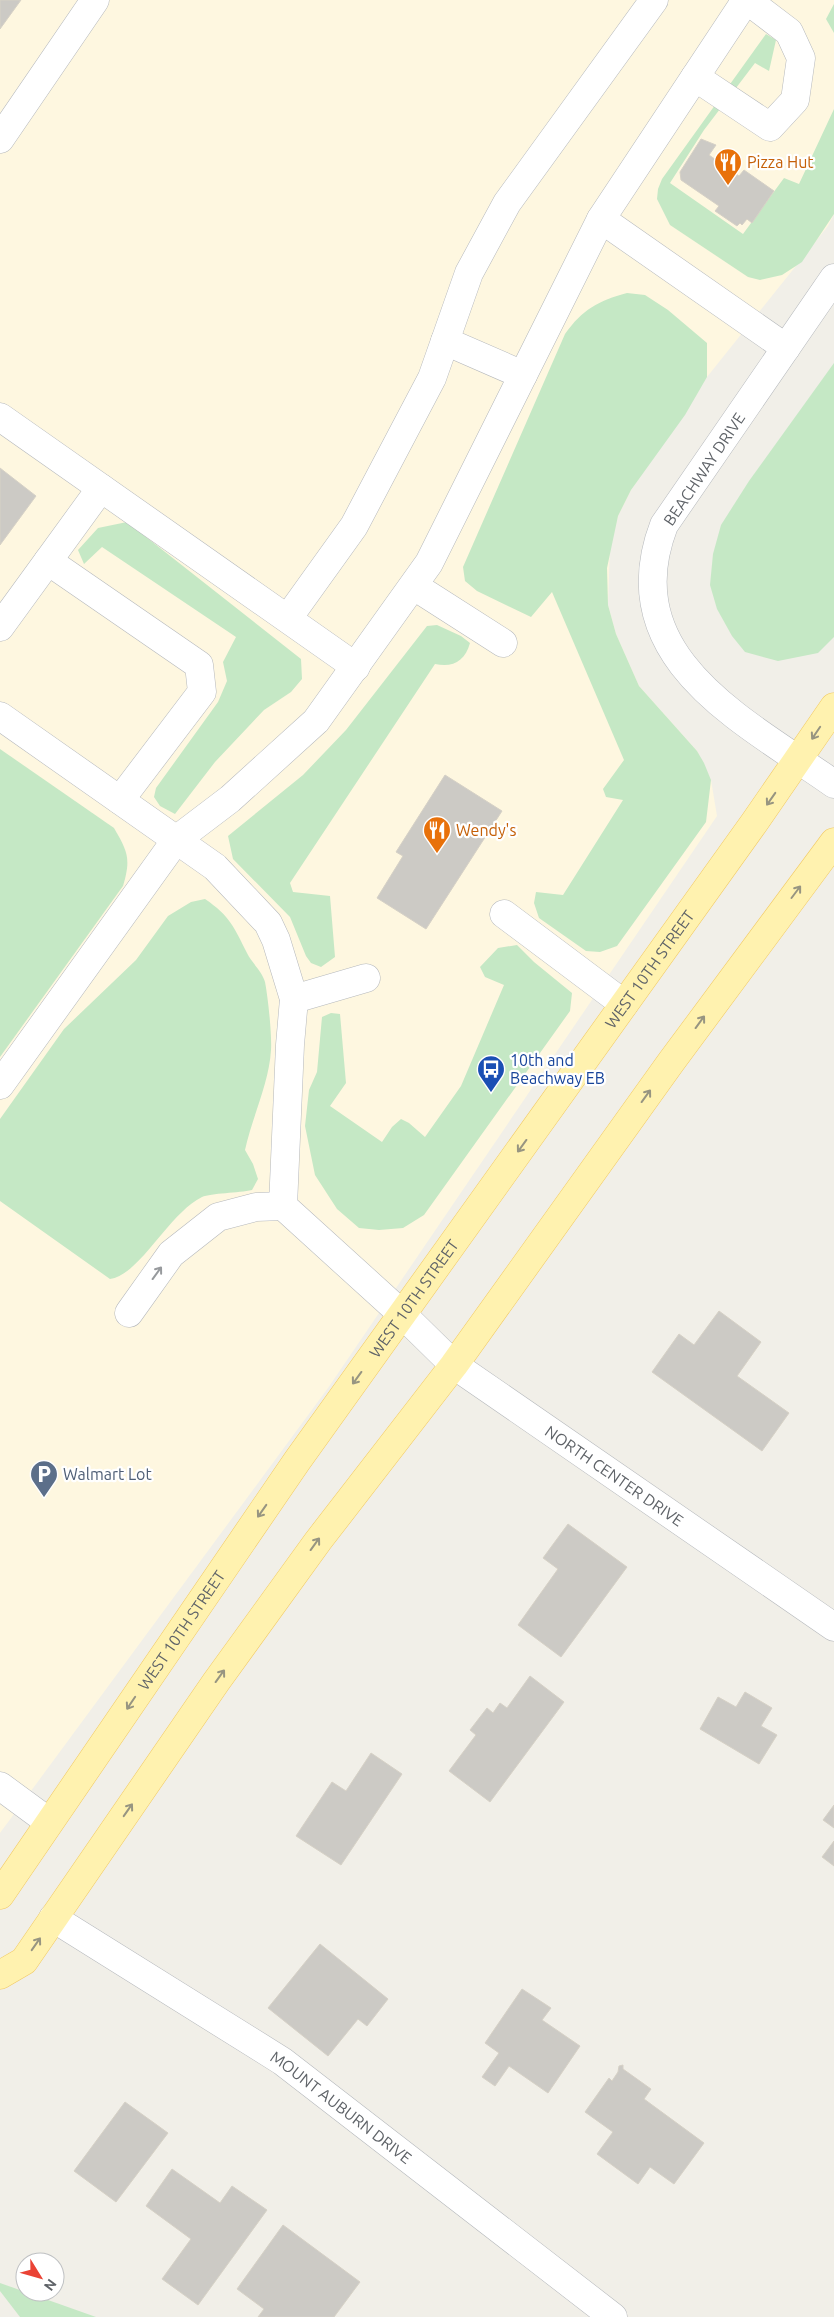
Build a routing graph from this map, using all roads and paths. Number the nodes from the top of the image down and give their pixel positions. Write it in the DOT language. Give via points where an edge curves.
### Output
graph roads {
  1 [pos="95,0"];
  2 [pos="654,0"];
  3 [pos="747,0"];
  4 [pos="695,77"];
  5 [pos="0,139"];
  6 [pos="601,219"];
  7 [pos="834,278"];
  8 [pos="445,341"];
  9 [pos="786,348"];
  10 [pos="523,375"];
  11 [pos="0,418"];
  12 [pos="101,488"];
  13 [pos="48,562"];
  14 [pos="414,586"];
  15 [pos="288,618"];
  16 [pos="0,627"];
  17 [pos="503,643"];
  18 [pos="356,667"];
  19 [pos="834,707"];
  20 [pos="0,716"];
  21 [pos="798,759"];
  22 [pos="834,784"];
  23 [pos="120,800"];
  24 [pos="176,840"];
  25 [pos="834,842"];
  26 [pos="504,914"];
  27 [pos="366,978"];
  28 [pos="294,999"];
  29 [pos="624,1004"];
  30 [pos="0,1085"];
  31 [pos="282,1206"];
  32 [pos="129,1313"];
  33 [pos="403,1315"];
  34 [pos="454,1365"];
  35 [pos="834,1627"];
  36 [pos="0,1786"];
  37 [pos="49,1822"];
  38 [pos="0,1895"];
  39 [pos="53,1918"];
  40 [pos="0,1975"];
  41 [pos="613,2317"];
  1 -- 5 [label="street"];
  2 -- 8 [label="street" via="507,203 469,273"];
  3 -- 4 [label="street"];
  3 -- 4 [label="street" via="789,32 801,58 795,100 770,127"];
  4 -- 6 [label="street"];
  6 -- 9 [label="street"];
  6 -- 10 [label="street"];
  7 -- 9 [label="street, BEACHWAY DRIVE"];
  8 -- 10 [label="street"];
  8 -- 15 [label="street" via="432,378 354,526"];
  9 -- 21 [label="street, BEACHWAY DRIVE" via="664,525 655,548 652,578 660,623 672,651 690,676 737,718"];
  10 -- 14 [label="street" via="429,563"];
  11 -- 12 [label="street"];
  12 -- 13 [label="street"];
  12 -- 15 [label="street"];
  13 -- 16 [label="street"];
  13 -- 23 [label="street" via="199,665 202,692"];
  14 -- 17 [label="street"];
  14 -- 18 [label="street"];
  15 -- 18 [label="street"];
  18 -- 24 [label="street" via="316,721 230,799"];
  19 -- 21 [label="main road, WEST 10TH STREET, one-way"];
  20 -- 23 [label="street"];
  21 -- 22 [label="street, BEACHWAY DRIVE"];
  21 -- 29 [label="main road, WEST 10TH STREET, one-way"];
  23 -- 24 [label="street"];
  24 -- 28 [label="street" via="215,867 268,923"];
  24 -- 30 [label="street"];
  34 -- 25 [label="main road, one-way" via="671,1062"];
  26 -- 29 [label="street"];
  27 -- 28 [label="street"];
  28 -- 31 [label="street"];
  29 -- 33 [label="main road, WEST 10TH STREET, one-way"];
  32 -- 31 [label="street, one-way" via="171,1254 218,1217 256,1207"];
  31 -- 33 [label="street, NORTH CENTER DRIVE"];
  33 -- 34 [label="street, NORTH CENTER DRIVE"];
  33 -- 37 [label="main road, WEST 10TH STREET, one-way" via="297,1461"];
  34 -- 35 [label="street, NORTH CENTER DRIVE"];
  39 -- 34 [label="main road, one-way" via="318,1541"];
  36 -- 37 [label="street"];
  37 -- 38 [label="main road, WEST 10TH STREET"];
  40 -- 39 [label="main road, one-way" via="24,1961"];
  39 -- 41 [label="street, MOUNT AUBURN DRIVE" via="282,2061"];
}
